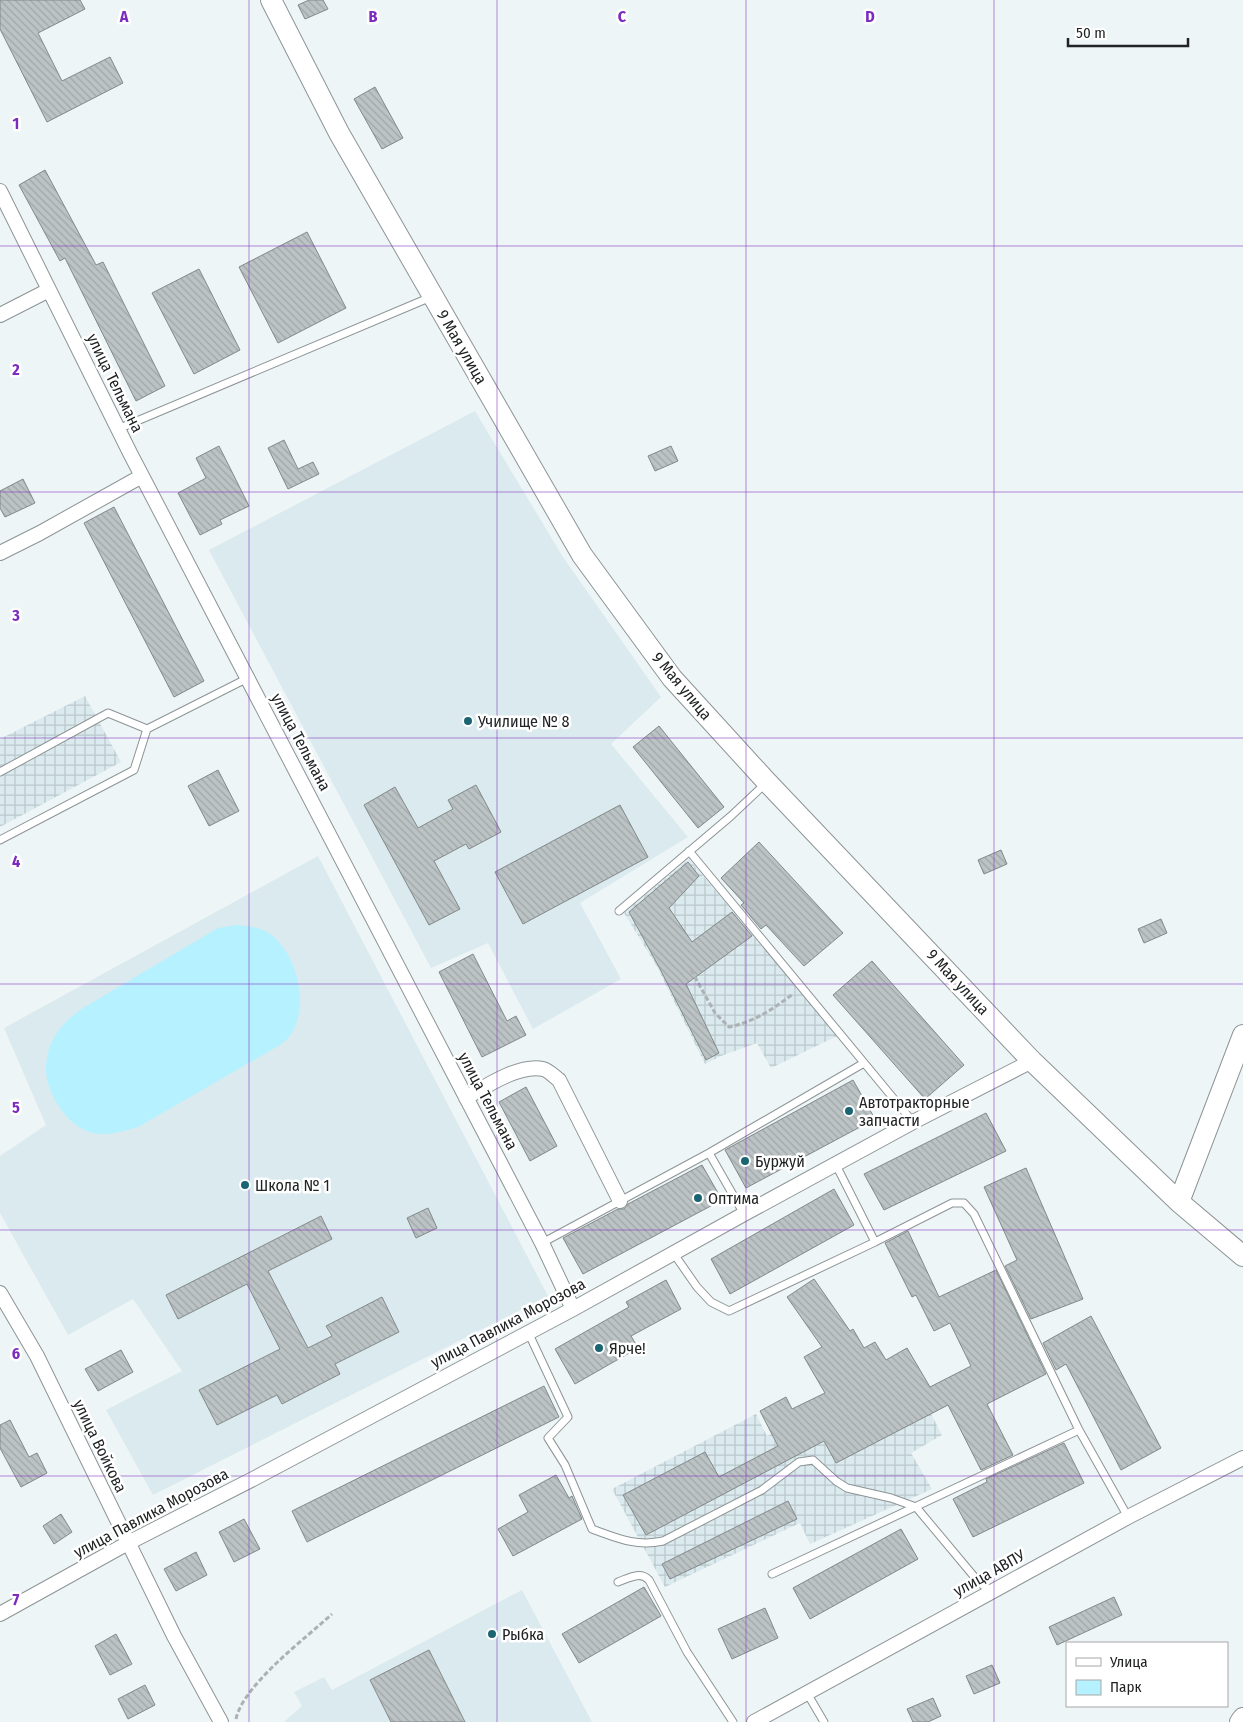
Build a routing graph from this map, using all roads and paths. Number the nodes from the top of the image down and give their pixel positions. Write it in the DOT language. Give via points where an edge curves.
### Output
graph roads {
  1 [pos="271,0"];
  2 [pos="0,191"];
  3 [pos="49,290"];
  4 [pos="433,296"];
  5 [pos="0,315"];
  6 [pos="118,429"];
  7 [pos="142,476"];
  8 [pos="0,553"];
  9 [pos="248,678"];
  10 [pos="147,729"];
  11 [pos="0,772"];
  12 [pos="767,782"];
  13 [pos="0,840"];
  14 [pos="689,851"];
  15 [pos="618,911"];
  16 [pos="691,970"];
  17 [pos="802,987"];
  18 [pos="1243,1035"];
  19 [pos="1032,1061"];
  20 [pos="864,1063"];
  21 [pos="466,1098"];
  22 [pos="913,1122"];
  23 [pos="709,1153"];
  24 [pos="836,1166"];
  25 [pos="620,1201"];
  26 [pos="1179,1202"];
  27 [pos="744,1214"];
  28 [pos="875,1242"];
  29 [pos="542,1243"];
  30 [pos="674,1254"];
  31 [pos="1243,1256"];
  32 [pos="0,1293"];
  33 [pos="573,1309"];
  34 [pos="528,1332"];
  35 [pos="1079,1430"];
  36 [pos="1243,1458"];
  37 [pos="916,1507"];
  38 [pos="1128,1517"];
  39 [pos="128,1543"];
  40 [pos="772,1574"];
  41 [pos="618,1582"];
  42 [pos="990,1592"];
  43 [pos="0,1614"];
  44 [pos="332,1614"];
  45 [pos="807,1693"];
  46 [pos="1243,1718"];
  47 [pos="221,1722"];
  48 [pos="236,1722"];
  49 [pos="733,1722"];
  50 [pos="754,1722"];
  51 [pos="824,1722"];
  52 [pos="1240,1722"];
  1 -- 4 [label="main road, 9 Мая улица" via="339,133"];
  2 -- 3 [label="street, улица Тельмана"];
  3 -- 5 [label="street"];
  3 -- 6 [label="street, улица Тельмана"];
  4 -- 6 [label="lane"];
  4 -- 12 [label="main road, 9 Мая улица" via="582,555 672,678"];
  6 -- 7 [label="street, улица Тельмана"];
  7 -- 8 [label="street"];
  7 -- 9 [label="street, улица Тельмана"];
  9 -- 10 [label="lane"];
  9 -- 21 [label="street, улица Тельмана"];
  10 -- 11 [label="lane" via="108,714"];
  10 -- 13 [label="lane" via="134,770"];
  12 -- 14 [label="lane"];
  12 -- 19 [label="main road, 9 Мая улица"];
  14 -- 15 [label="lane"];
  14 -- 17 [label="lane"];
  16 -- 17 [label="path" via="715,1013 729,1027 770,1011"];
  17 -- 20 [label="lane"];
  18 -- 26 [label="main road"];
  19 -- 22 [label="street, улица Павлика Морозова"];
  19 -- 26 [label="main road, 9 Мая улица"];
  20 -- 22 [label="lane"];
  20 -- 23 [label="lane"];
  21 -- 25 [label="street" via="494,1081 522,1070 544,1069 560,1080"];
  21 -- 29 [label="street, улица Тельмана"];
  22 -- 24 [label="street, улица Павлика Морозова"];
  23 -- 25 [label="lane"];
  23 -- 27 [label="lane"];
  24 -- 27 [label="street, улица Павлика Морозова"];
  24 -- 28 [label="lane"];
  25 -- 29 [label="lane"];
  26 -- 31 [label="main road, 9 Мая улица"];
  27 -- 30 [label="street, улица Павлика Морозова"];
  28 -- 30 [label="lane" via="728,1311 711,1302"];
  28 -- 35 [label="lane" via="952,1203 964,1202 974,1214"];
  29 -- 33 [label="street, улица Тельмана"];
  30 -- 33 [label="street, улица Павлика Морозова"];
  32 -- 39 [label="street, улица Войкова" via="36,1356"];
  33 -- 34 [label="street, улица Павлика Морозова"];
  34 -- 37 [label="lane" via="568,1417 548,1438 565,1465 592,1528 626,1541 650,1544 663,1541 762,1490 799,1462 813,1460 847,1488"];
  34 -- 39 [label="street, улица Павлика Морозова"];
  35 -- 37 [label="lane"];
  35 -- 38 [label="lane"];
  36 -- 38 [label="street, улица АВПУ"];
  37 -- 40 [label="lane"];
  37 -- 42 [label="lane"];
  38 -- 42 [label="street, улица АВПУ"];
  39 -- 43 [label="street, улица Павлика Морозова"];
  39 -- 47 [label="street, улица Войкова"];
  41 -- 49 [label="lane" via="640,1574 649,1580 687,1652"];
  42 -- 45 [label="street, улица АВПУ"];
  44 -- 48 [label="path" via="264,1674 238,1711"];
  45 -- 50 [label="street, улица АВПУ"];
  45 -- 51 [label="lane"];
  46 -- 52 [label="main road"];
}
